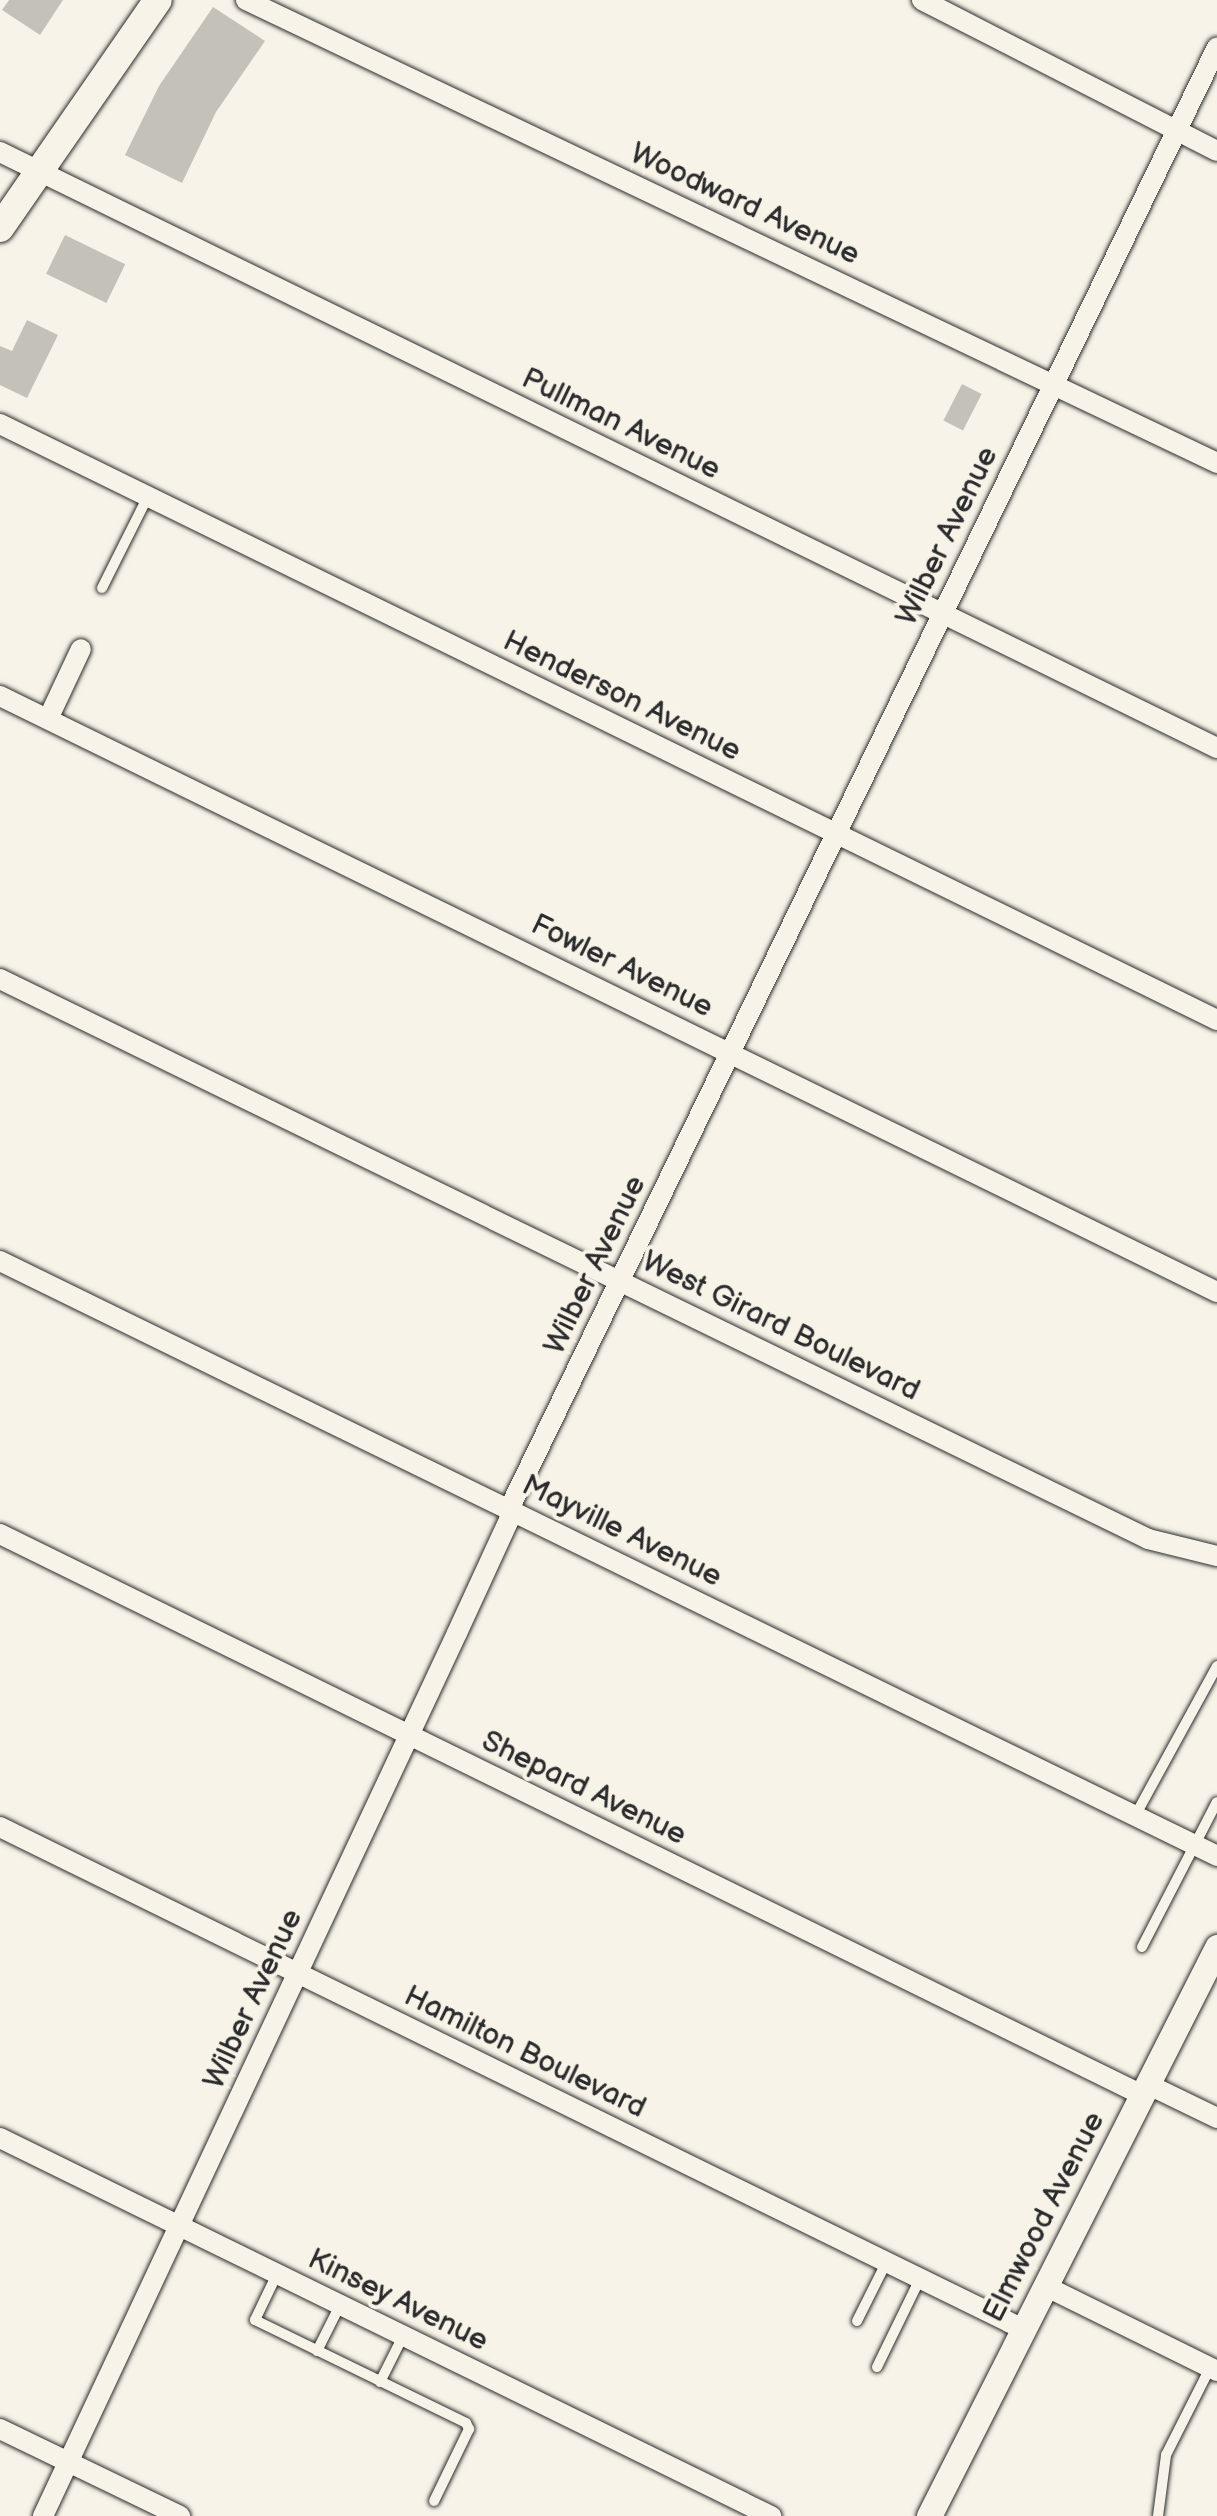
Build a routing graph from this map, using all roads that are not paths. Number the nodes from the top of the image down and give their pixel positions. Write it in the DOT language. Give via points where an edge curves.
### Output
graph roads {
  1 [pos="158,0"];
  2 [pos="246,0"];
  3 [pos="922,0"];
  4 [pos="1217,47"];
  5 [pos="1177,131"];
  6 [pos="1217,151"];
  7 [pos="0,152"];
  8 [pos="38,172"];
  9 [pos="0,228"];
  10 [pos="1054,384"];
  11 [pos="0,424"];
  12 [pos="1217,464"];
  13 [pos="148,496"];
  14 [pos="102,588"];
  15 [pos="943,613"];
  16 [pos="81,650"];
  17 [pos="0,696"];
  18 [pos="48,719"];
  19 [pos="1217,748"];
  20 [pos="836,834"];
  21 [pos="0,979"];
  22 [pos="1217,1020"];
  23 [pos="731,1053"];
  24 [pos="0,1261"];
  25 [pos="620,1281"];
  26 [pos="1217,1292"];
  27 [pos="510,1510"];
  28 [pos="0,1534"];
  29 [pos="1217,1556"];
  30 [pos="1217,1666"];
  31 [pos="410,1736"];
  32 [pos="1217,1802"];
  33 [pos="1135,1816"];
  34 [pos="0,1827"];
  35 [pos="1195,1846"];
  36 [pos="1217,1856"];
  37 [pos="1142,1947"];
  38 [pos="1217,1947"];
  39 [pos="298,1974"];
  40 [pos="1145,2089"];
  41 [pos="1217,2118"];
  42 [pos="0,2138"];
  43 [pos="180,2226"];
  44 [pos="886,2263"];
  45 [pos="277,2274"];
  46 [pos="920,2279"];
  47 [pos="1045,2286"];
  48 [pos="340,2305"];
  49 [pos="857,2321"];
  50 [pos="1023,2330"];
  51 [pos="402,2336"];
  52 [pos="317,2350"];
  53 [pos="876,2367"];
  54 [pos="1214,2369"];
  55 [pos="380,2382"];
  56 [pos="0,2430"];
  57 [pos="69,2463"];
  58 [pos="434,2501"];
  59 [pos="43,2516"];
  60 [pos="180,2516"];
  61 [pos="770,2516"];
  62 [pos="929,2516"];
  63 [pos="1158,2516"];
  1 -- 8 [label="main road"];
  2 -- 10 [label="street, Woodward Avenue"];
  3 -- 5 [label="street"];
  4 -- 5 [label="street, Wilber Avenue"];
  5 -- 6 [label="street"];
  5 -- 10 [label="street, Wilber Avenue"];
  7 -- 8 [label="street, Pullman Avenue"];
  8 -- 9 [label="main road"];
  8 -- 15 [label="street, Pullman Avenue"];
  10 -- 12 [label="street, Woodward Avenue"];
  10 -- 15 [label="street, Wilber Avenue"];
  11 -- 13 [label="street, Henderson Avenue"];
  13 -- 14 [label="lane"];
  13 -- 20 [label="street, Henderson Avenue"];
  15 -- 19 [label="street, Pullman Avenue"];
  15 -- 20 [label="street, Wilber Avenue"];
  16 -- 18 [label="street"];
  17 -- 18 [label="street, Fowler Avenue"];
  18 -- 23 [label="street, Fowler Avenue"];
  20 -- 22 [label="street, Henderson Avenue"];
  20 -- 23 [label="street, Wilber Avenue"];
  21 -- 25 [label="street, West Girard Boulevard"];
  23 -- 25 [label="street, Wilber Avenue"];
  23 -- 26 [label="street, Fowler Avenue"];
  24 -- 27 [label="street, Mayville Avenue"];
  25 -- 27 [label="street, Wilber Avenue"];
  25 -- 29 [label="street, West Girard Boulevard" via="1148,1539"];
  27 -- 31 [label="street, Wilber Avenue"];
  27 -- 33 [label="street, Mayville Avenue"];
  28 -- 31 [label="street, Shepard Avenue"];
  30 -- 33 [label="lane"];
  31 -- 39 [label="street, Wilber Avenue"];
  31 -- 40 [label="street, Shepard Avenue"];
  32 -- 35 [label="lane"];
  33 -- 35 [label="street, Mayville Avenue"];
  34 -- 39 [label="street, Hamilton Boulevard"];
  35 -- 36 [label="street, Mayville Avenue"];
  35 -- 37 [label="lane"];
  38 -- 40 [label="street, Elmwood Avenue"];
  39 -- 43 [label="street, Wilber Avenue"];
  39 -- 44 [label="street, Hamilton Boulevard"];
  40 -- 41 [label="street, Shepard Avenue"];
  40 -- 47 [label="street, Elmwood Avenue"];
  42 -- 43 [label="street, Kinsey Avenue"];
  43 -- 45 [label="street, Kinsey Avenue"];
  43 -- 57 [label="street, Wilber Avenue"];
  44 -- 46 [label="street, Hamilton Boulevard"];
  44 -- 49 [label="lane"];
  45 -- 48 [label="street, Kinsey Avenue"];
  45 -- 52 [label="lane" via="255,2320"];
  46 -- 50 [label="street, Hamilton Boulevard"];
  46 -- 53 [label="lane"];
  47 -- 50 [label="street, Elmwood Avenue"];
  47 -- 54 [label="street"];
  48 -- 51 [label="street, Kinsey Avenue"];
  48 -- 52 [label="lane"];
  50 -- 62 [label="street, Elmwood Avenue"];
  51 -- 55 [label="lane"];
  51 -- 61 [label="street, Kinsey Avenue"];
  52 -- 55 [label="lane"];
  54 -- 63 [label="lane" via="1166,2455"];
  55 -- 58 [label="lane" via="469,2429"];
  56 -- 57 [label="street"];
  57 -- 59 [label="street, Wilber Avenue"];
  57 -- 60 [label="street"];
}
